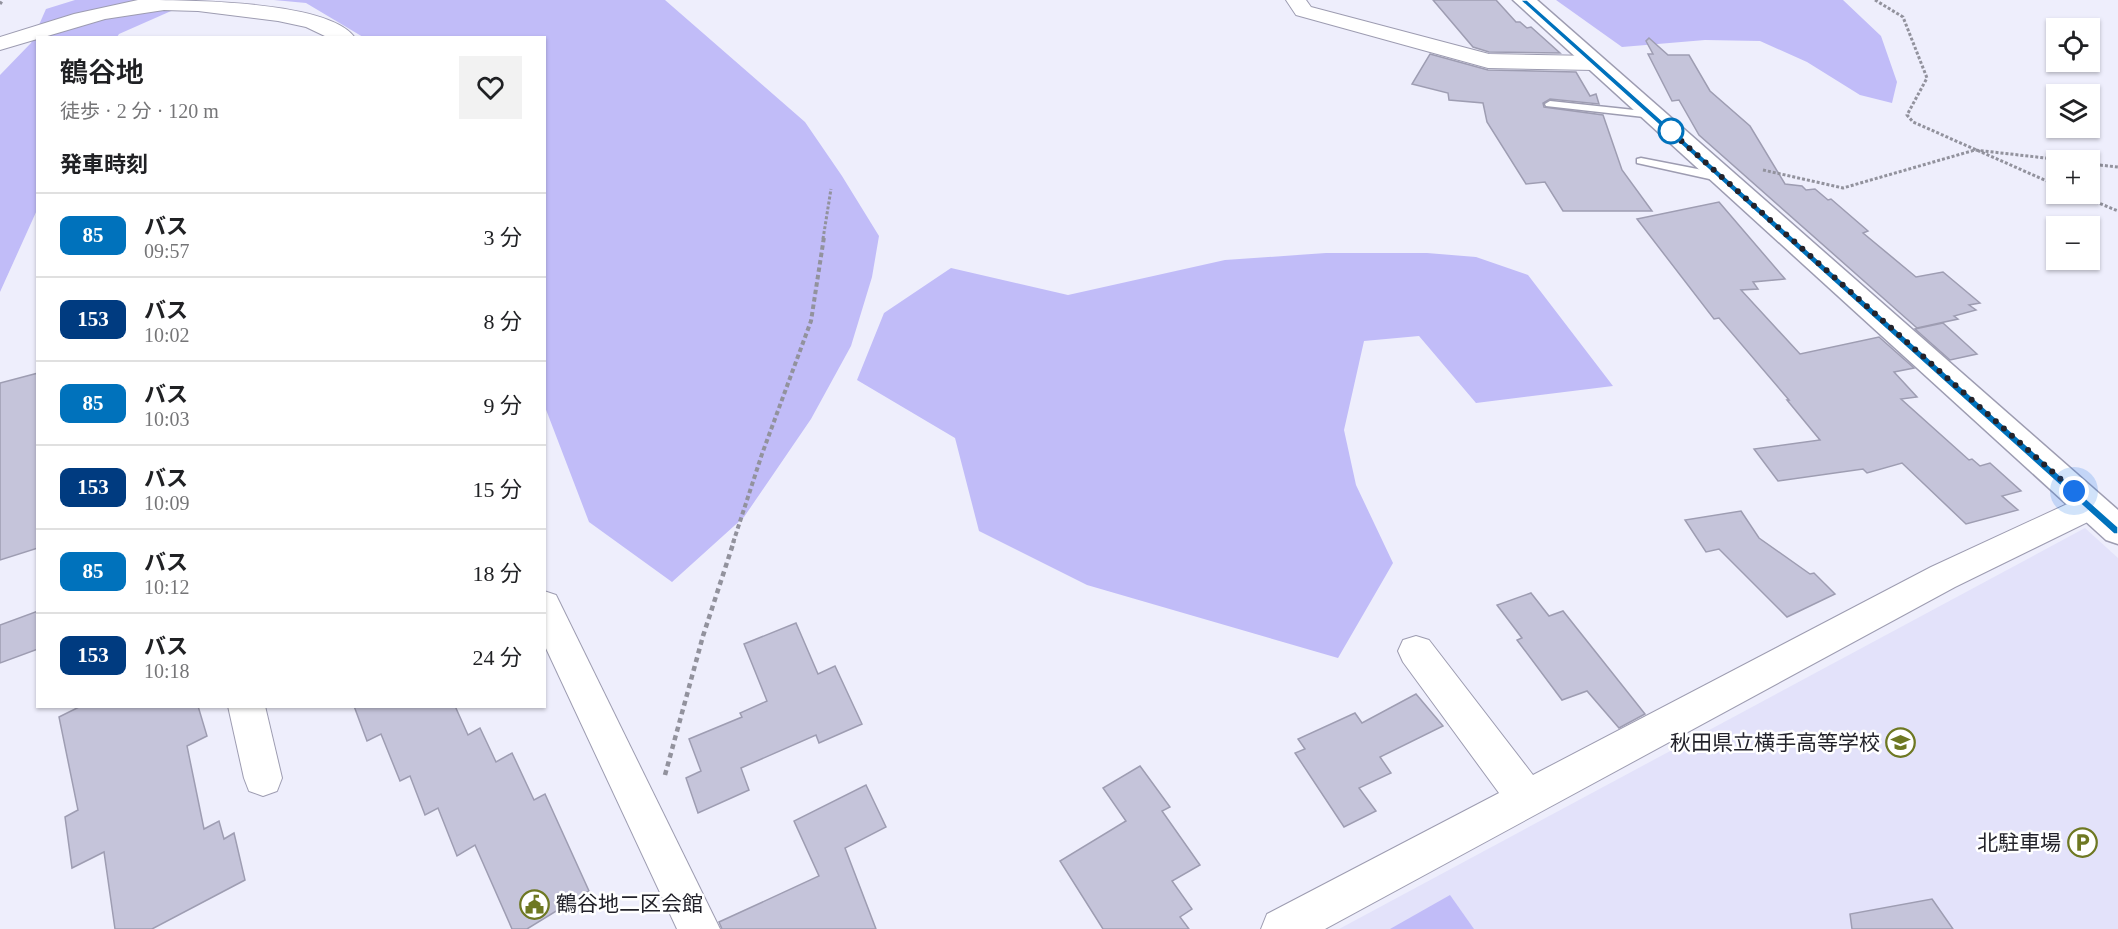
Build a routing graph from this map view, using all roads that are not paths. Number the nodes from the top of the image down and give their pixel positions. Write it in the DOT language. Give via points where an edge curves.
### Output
graph roads {
  1 [pos="1296,0"];
  2 [pos="1524,0"];
  3 [pos="342,36"];
  4 [pos="0,44"];
  5 [pos="1594,63"];
  6 [pos="1550,104"];
  7 [pos="1653,115"];
  8 [pos="1641,161"];
  9 [pos="1723,178"];
  10 [pos="2105,518"];
  11 [pos="546,609"];
  12 [pos="1416,651"];
  13 [pos="246,708"];
  14 [pos="263,778"];
  15 [pos="1527,799"];
  16 [pos="699,929"];
  17 [pos="1282,929"];
  1 -- 5 [label="street" via="1303,11 1488,61"];
  2 -- 5 [label="main road"];
  3 -- 4 [label="street" via="333,29 289,16 161,3 88,18"];
  5 -- 7 [label="main road"];
  6 -- 7 [label="lane"];
  7 -- 9 [label="main road"];
  8 -- 9 [label="lane"];
  9 -- 10 [label="main road"];
  10 -- 15 [label="street" via="1932,582"];
  11 -- 16 [label="street"];
  12 -- 15 [label="street"];
  13 -- 14 [label="street"];
  15 -- 17 [label="street"];
}
